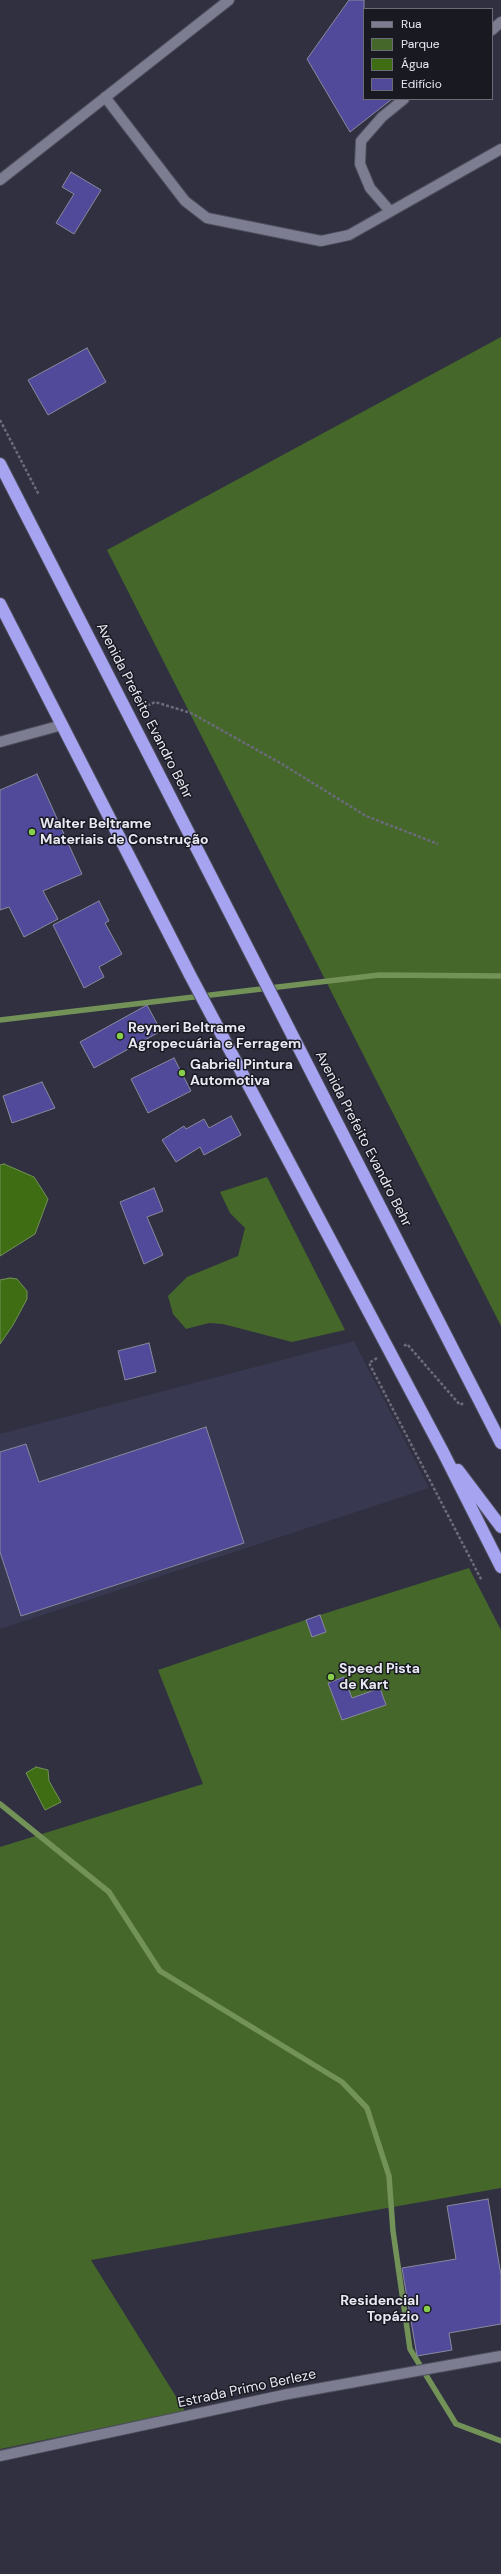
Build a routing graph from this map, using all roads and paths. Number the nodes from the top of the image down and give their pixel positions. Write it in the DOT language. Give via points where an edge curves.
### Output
graph roads {
  1 [pos="229,0"];
  2 [pos="501,22"];
  3 [pos="493,29"];
  4 [pos="105,97"];
  5 [pos="403,100"];
  6 [pos="501,149"];
  7 [pos="0,180"];
  8 [pos="390,211"];
  9 [pos="0,420"];
  10 [pos="0,464"];
  11 [pos="39,495"];
  12 [pos="0,604"];
  13 [pos="129,714"];
  14 [pos="62,725"];
  15 [pos="0,742"];
  16 [pos="438,844"];
  17 [pos="390,1352"];
  18 [pos="478,1397"];
  19 [pos="501,1443"];
  20 [pos="443,1452"];
  21 [pos="501,1527"];
  22 [pos="501,1567"];
  23 [pos="482,1581"];
  24 [pos="501,2356"];
  25 [pos="0,2456"];
  1 -- 4 [label="street"];
  2 -- 3 [label="street"];
  4 -- 7 [label="street"];
  4 -- 8 [label="street" via="185,201 207,218 321,241 349,235"];
  5 -- 8 [label="street" via="382,117 361,141 362,170 370,188"];
  6 -- 8 [label="street"];
  9 -- 11 [label="path"];
  10 -- 13 [label="highway, Avenida Prefeito Evandro Behr"];
  12 -- 14 [label="highway"];
  13 -- 16 [label="path" via="156,702 191,712 366,816"];
  13 -- 18 [label="highway, Avenida Prefeito Evandro Behr"];
  14 -- 15 [label="street"];
  14 -- 17 [label="highway" via="190,974"];
  17 -- 18 [label="path" via="407,1344 460,1405"];
  17 -- 20 [label="highway"];
  17 -- 23 [label="path" via="369,1363"];
  18 -- 19 [label="highway, Avenida Prefeito Evandro Behr"];
  20 -- 21 [label="highway" via="487,1505"];
  20 -- 22 [label="highway"];
  24 -- 25 [label="street, Estrada Primo Berleze" via="288,2394"];
}
